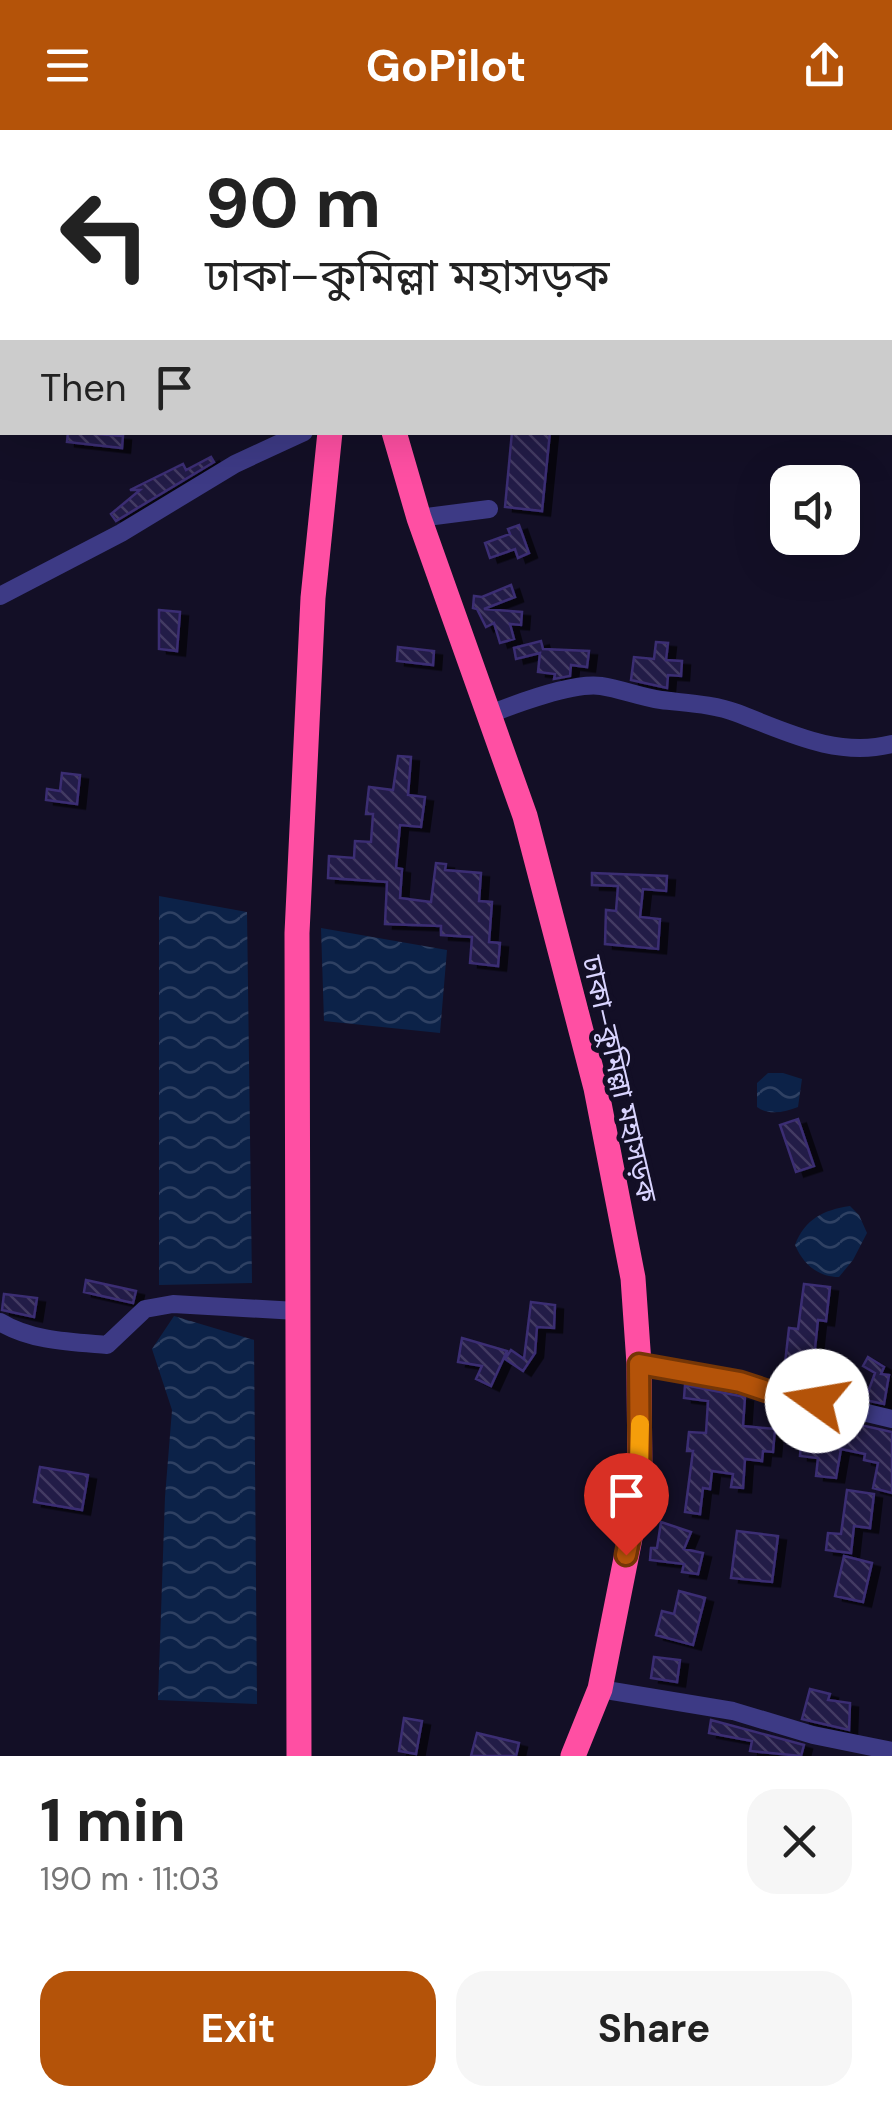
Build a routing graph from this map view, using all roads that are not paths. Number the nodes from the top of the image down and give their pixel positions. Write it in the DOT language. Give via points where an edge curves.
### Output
graph roads {
  1 [pos="298,435"];
  2 [pos="330,435"];
  3 [pos="395,435"];
  4 [pos="488,509"];
  5 [pos="419,518"];
  6 [pos="0,596"];
  7 [pos="490,714"];
  8 [pos="892,744"];
  9 [pos="297,1311"];
  10 [pos="0,1322"];
  11 [pos="639,1364"];
  12 [pos="892,1419"];
  13 [pos="600,1689"];
  14 [pos="892,1751"];
  15 [pos="299,1756"];
  16 [pos="574,1756"];
  1 -- 6 [label="street"];
  2 -- 9 [label="highway" via="313,598 297,932"];
  3 -- 5 [label="highway, ঢাকা–কুমিল্লা মহাসড়ক"];
  4 -- 5 [label="street"];
  5 -- 7 [label="highway, ঢাকা–কুমিল্লা মহাসড়ক"];
  7 -- 8 [label="street" via="596,685 732,711 819,743 868,750"];
  7 -- 11 [label="highway, ঢাকা–কুমিল্লা মহাসড়ক" via="525,816 596,1088 633,1278"];
  9 -- 10 [label="street" via="174,1304 145,1310 106,1345 62,1342"];
  9 -- 15 [label="highway"];
  11 -- 12 [label="street"];
  11 -- 13 [label="highway, ঢাকা–কুমিল্লা মহাসড়ক" via="640,1488"];
  13 -- 14 [label="street" via="733,1711"];
  13 -- 16 [label="highway, ঢাকা–কুমিল্লা মহাসড়ক"];
}
